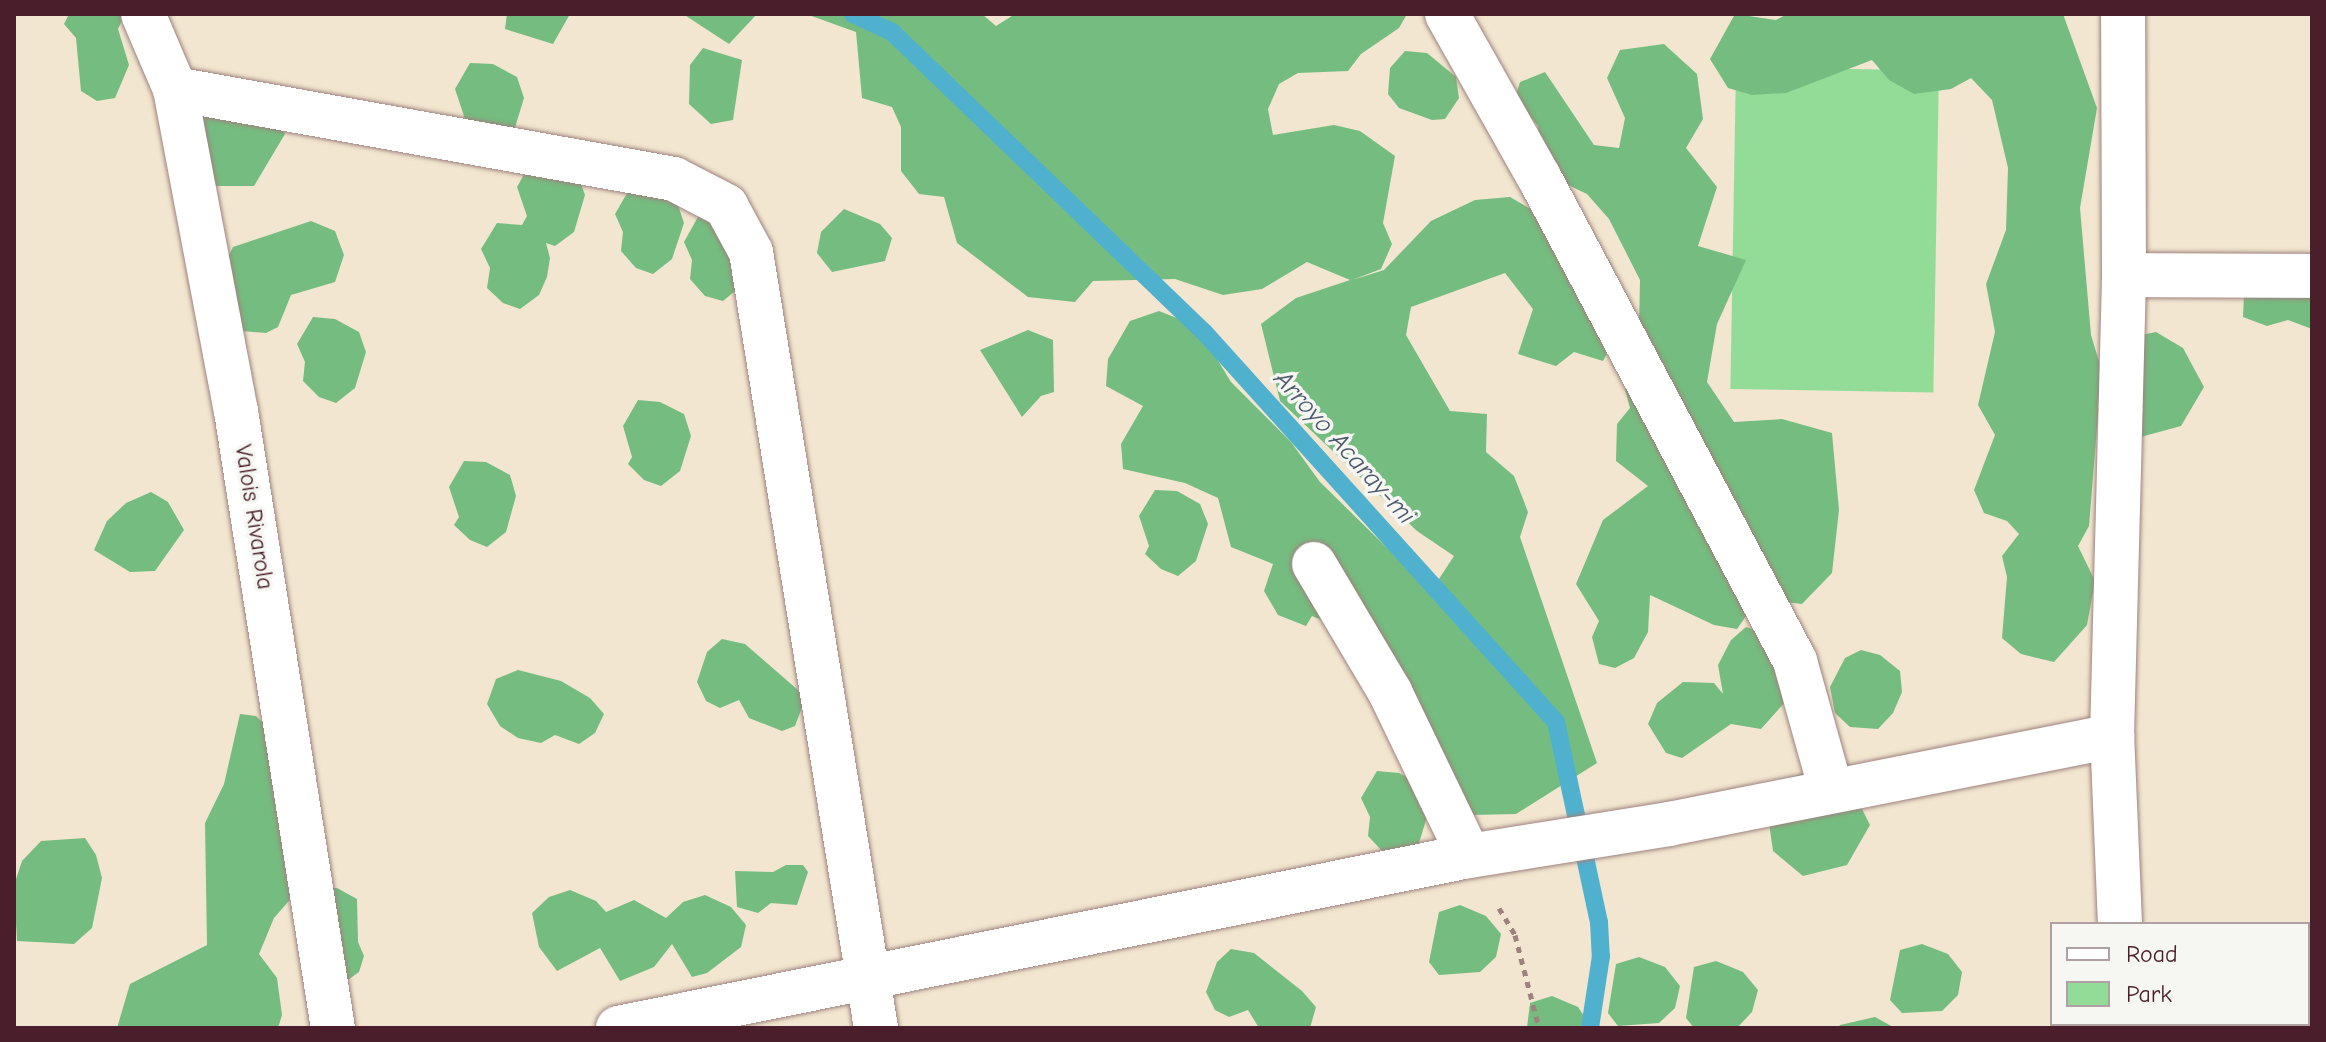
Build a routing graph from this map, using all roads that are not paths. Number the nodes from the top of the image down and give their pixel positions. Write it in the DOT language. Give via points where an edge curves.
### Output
graph roads {
  1 [pos="143,14"];
  2 [pos="1447,14"];
  3 [pos="2123,14"];
  4 [pos="175,89"];
  5 [pos="2124,275"];
  6 [pos="2312,276"];
  7 [pos="1314,564"];
  8 [pos="2112,736"];
  9 [pos="1831,790"];
  10 [pos="1469,856"];
  11 [pos="2120,922"];
  12 [pos="869,979"];
  13 [pos="333,1028"];
  14 [pos="618,1028"];
  15 [pos="876,1028"];
  1 -- 4 [label="street, Valois Rivarola"];
  2 -- 9 [label="street" via="1795,661"];
  3 -- 5 [label="street"];
  4 -- 12 [label="street" via="674,179 726,206 751,252"];
  4 -- 13 [label="street, Valois Rivarola" via="236,411"];
  5 -- 6 [label="street"];
  5 -- 8 [label="street"];
  7 -- 10 [label="street" via="1390,692"];
  8 -- 9 [label="street"];
  8 -- 11 [label="street"];
  9 -- 10 [label="street" via="1669,824"];
  10 -- 12 [label="street"];
  12 -- 14 [label="street"];
  12 -- 15 [label="street"];
}
